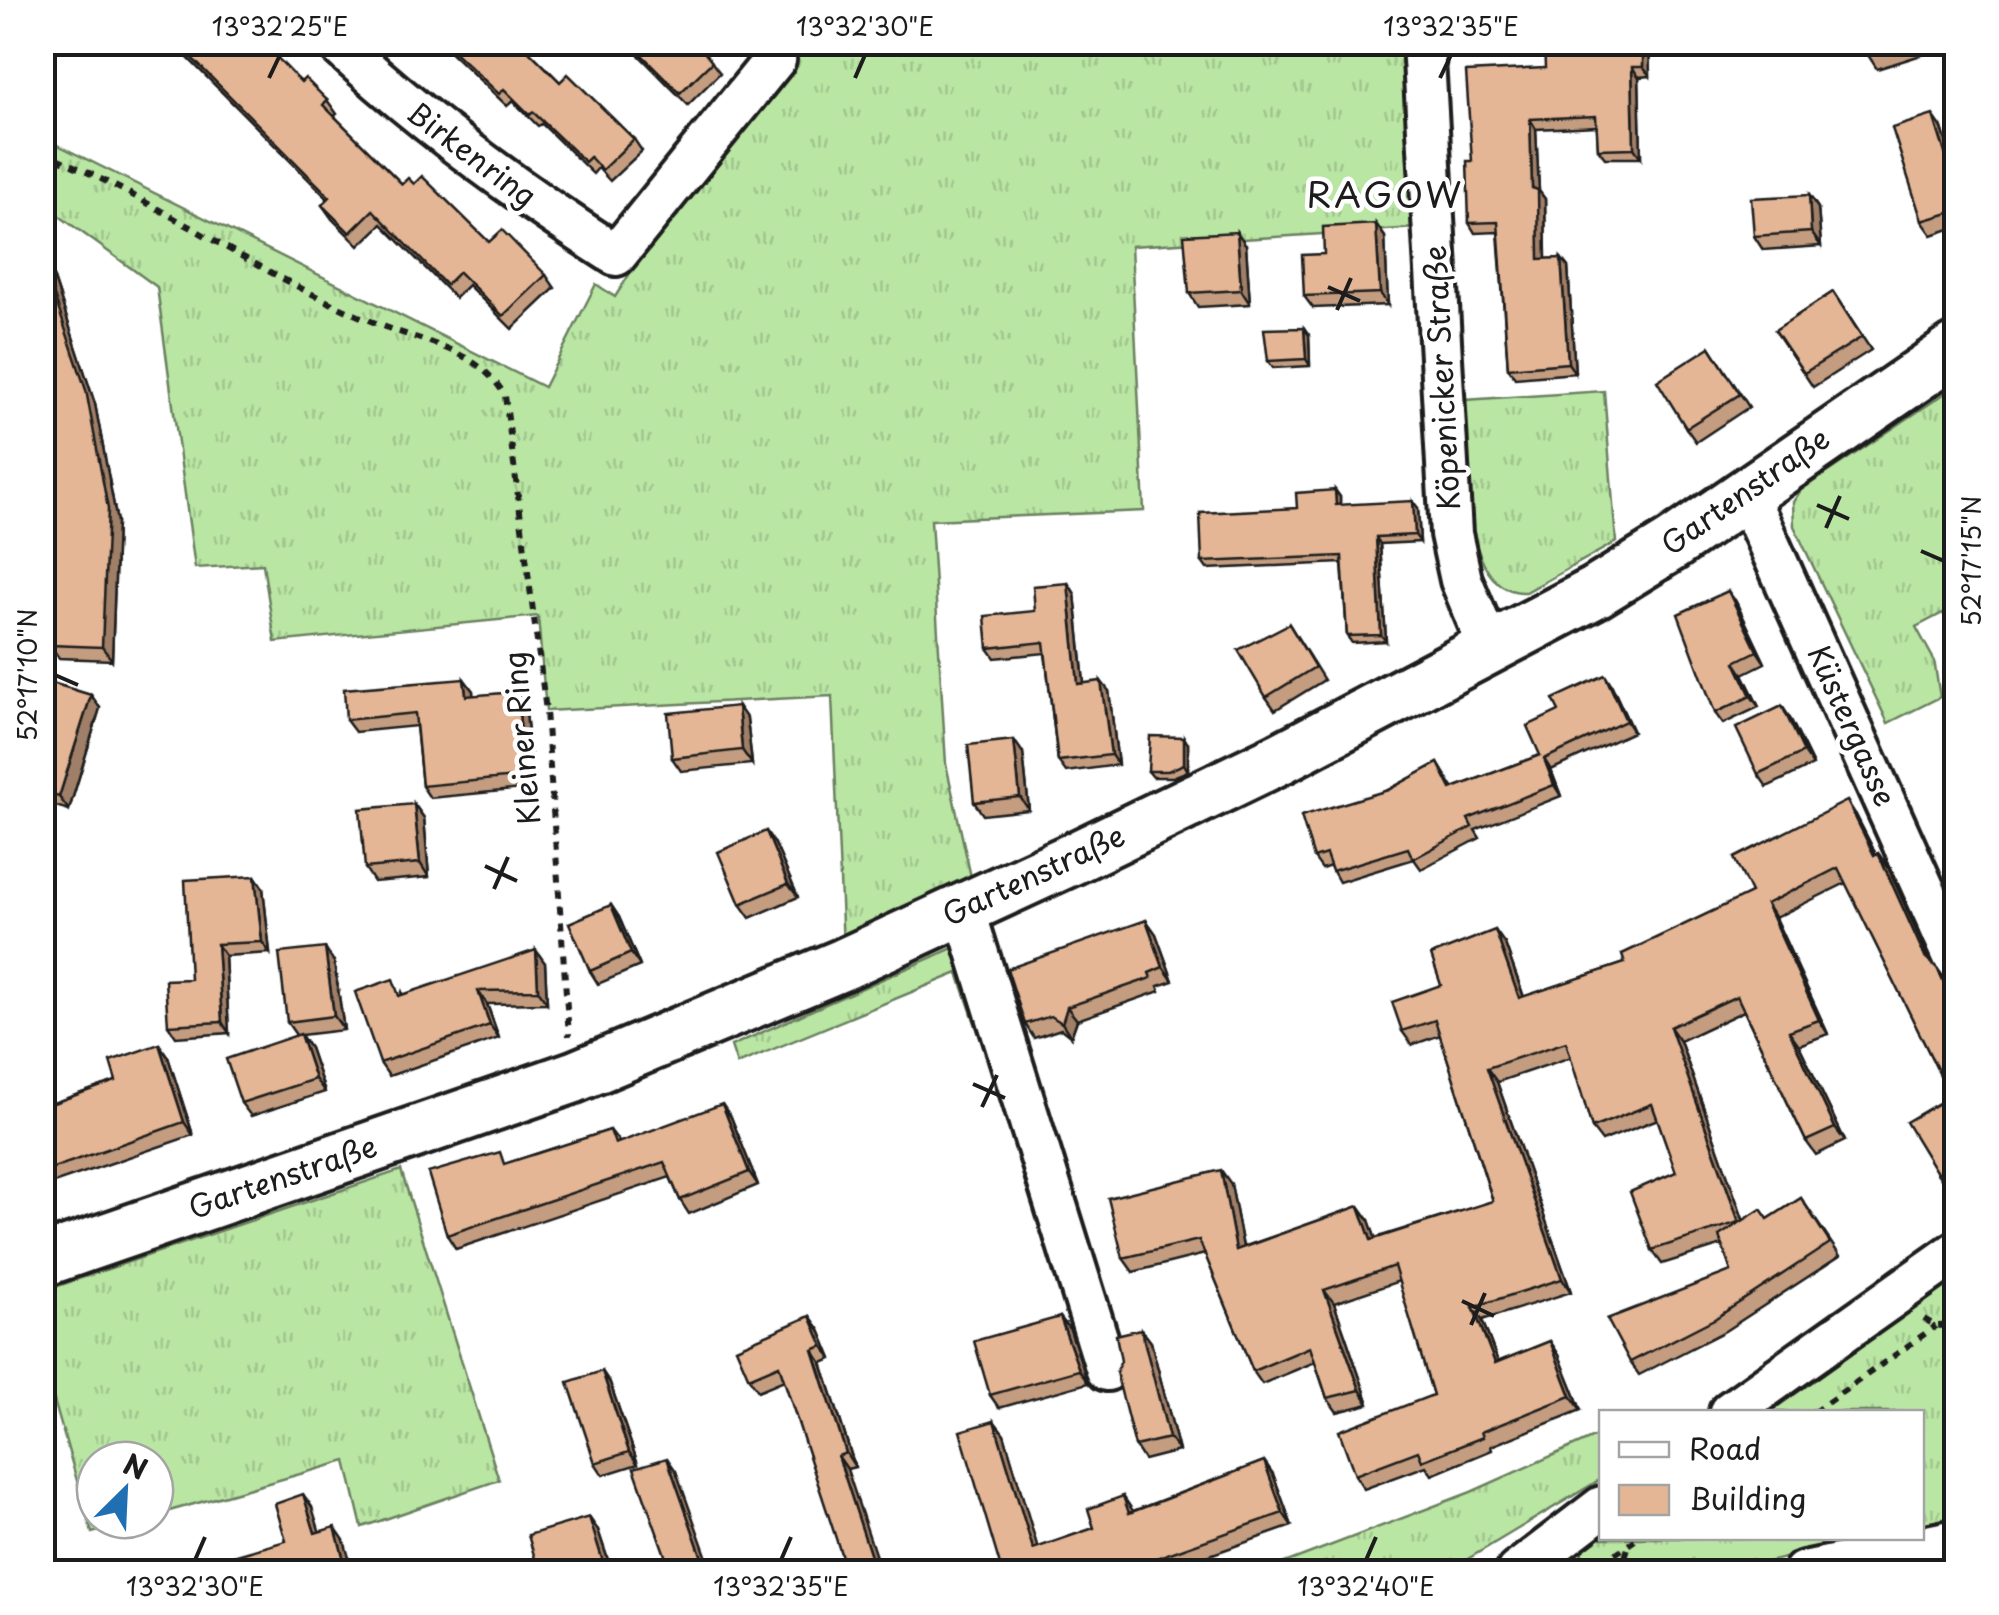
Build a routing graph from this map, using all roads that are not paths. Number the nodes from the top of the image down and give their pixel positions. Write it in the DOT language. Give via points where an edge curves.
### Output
graph roads {
  1 [pos="336,42"];
  2 [pos="768,42"];
  3 [pos="1423,42"];
  4 [pos="1956,349"];
  5 [pos="1745,491"];
  6 [pos="1489,646"];
  7 [pos="964,909"];
  8 [pos="1956,961"];
  9 [pos="1956,1252"];
  10 [pos="42,1261"];
  11 [pos="1106,1370"];
  12 [pos="1733,1410"];
  13 [pos="1599,1510"];
  14 [pos="1956,1540"];
  15 [pos="1535,1568"];
  16 [pos="1804,1572"];
  1 -- 2 [label="street, Birkenring" via="506,185 616,255 775,59"];
  3 -- 6 [label="street, Köpenicker Straße" via="1451,534 1461,580"];
  4 -- 5 [label="street, Gartenstraße"];
  5 -- 6 [label="street, Gartenstraße" via="1596,592"];
  5 -- 8 [label="street, Küstergasse"];
  6 -- 7 [label="street, Gartenstraße" via="1282,758"];
  7 -- 10 [label="street, Gartenstraße" via="574,1076"];
  7 -- 11 [label="street"];
  9 -- 12 [label="street"];
  13 -- 15 [label="street"];
  14 -- 16 [label="street"];
}
